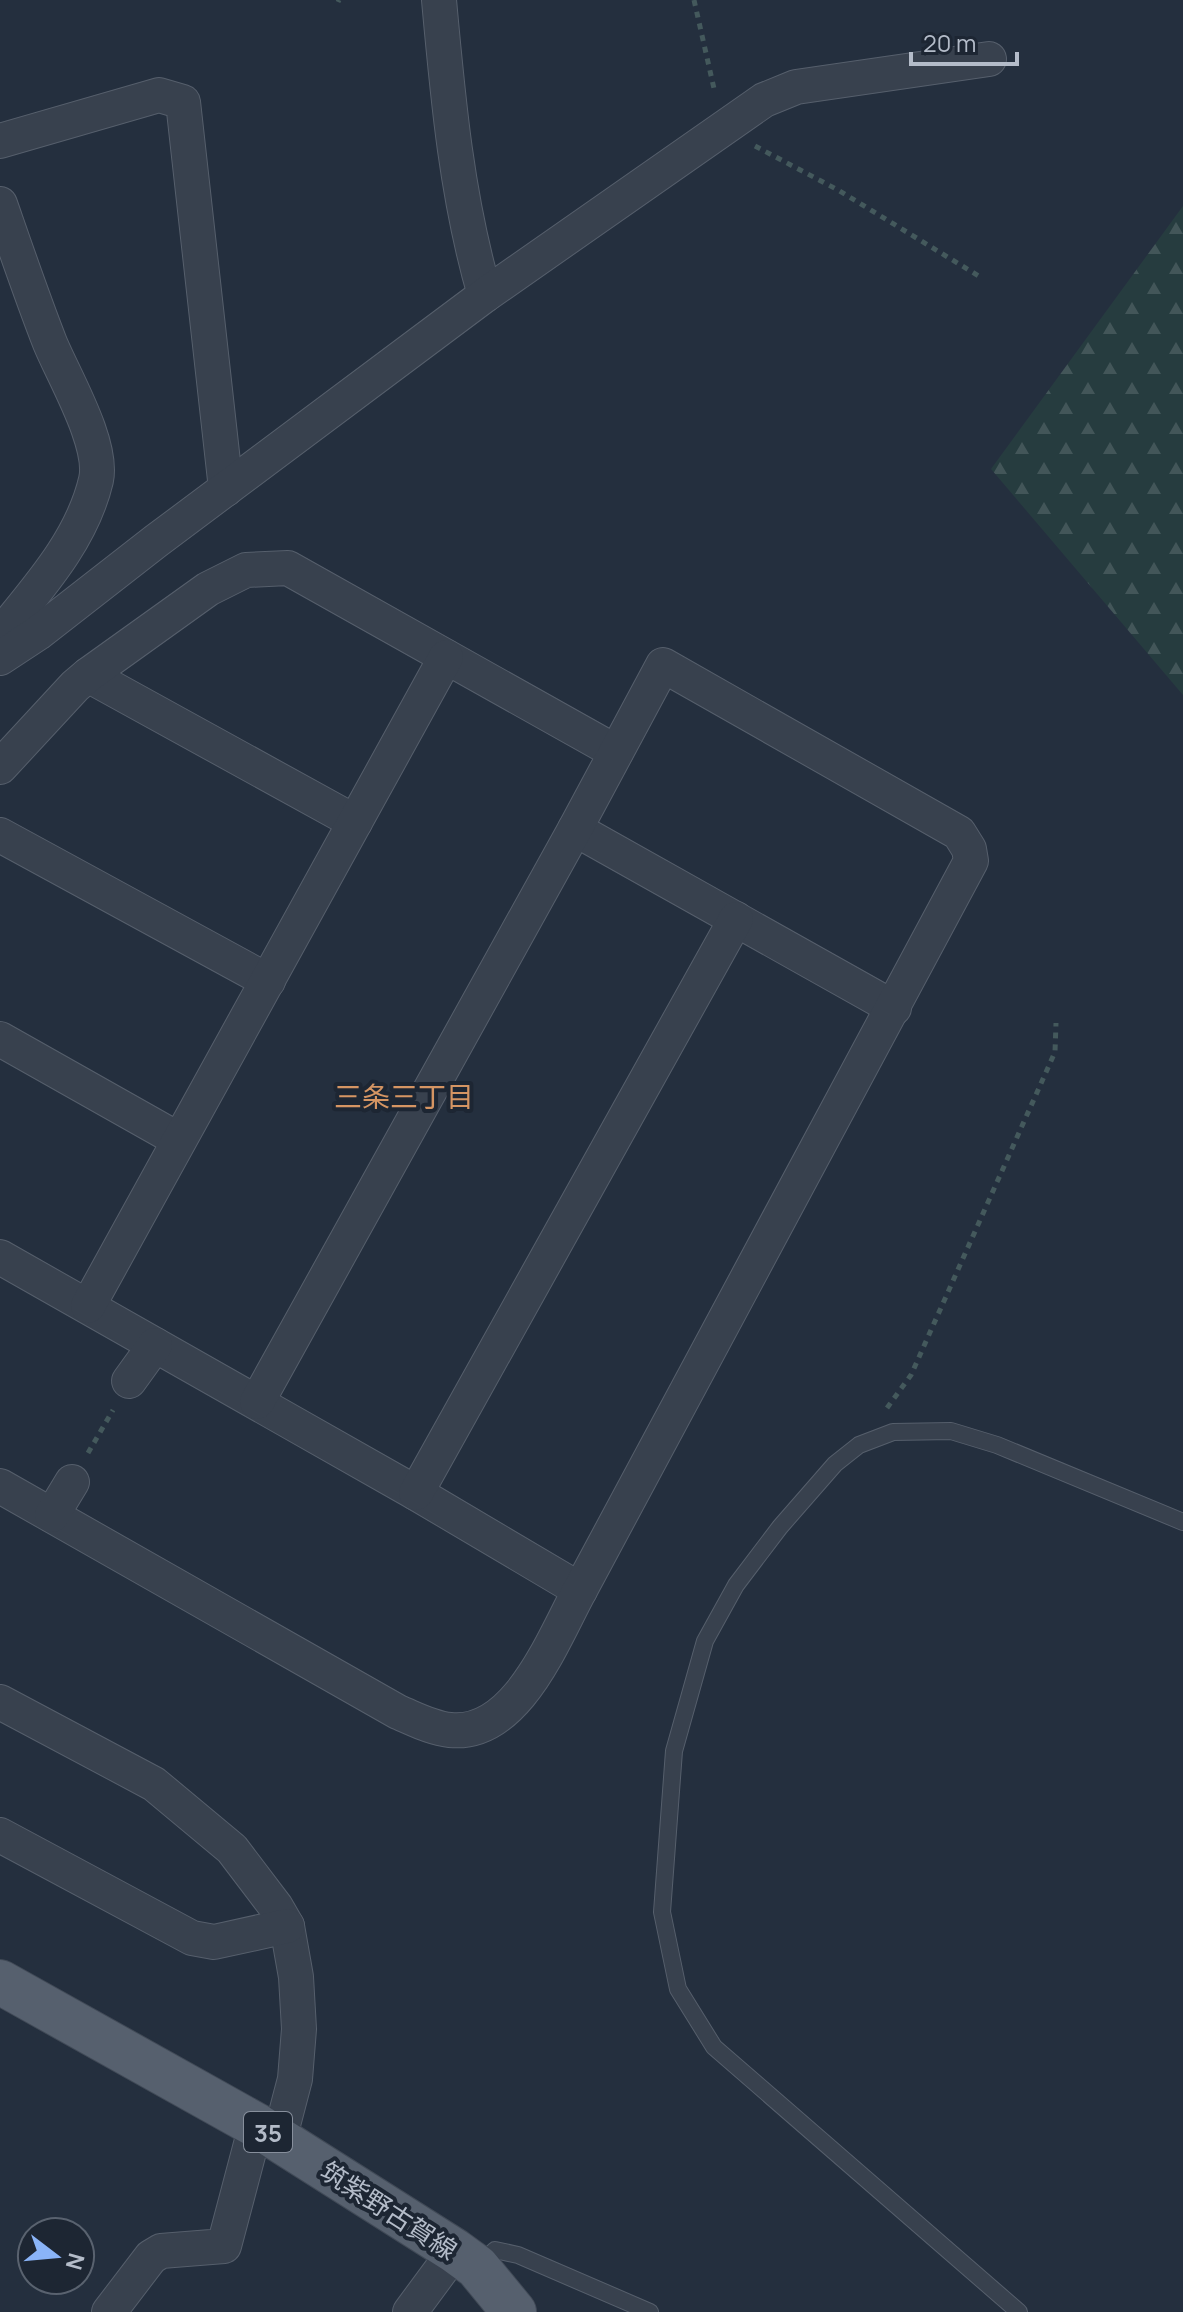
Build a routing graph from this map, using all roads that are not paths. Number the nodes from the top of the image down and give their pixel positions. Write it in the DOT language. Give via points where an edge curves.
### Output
graph roads {
  1 [pos="439,0"];
  2 [pos="989,59"];
  3 [pos="0,141"];
  4 [pos="0,204"];
  5 [pos="485,295"];
  6 [pos="226,489"];
  7 [pos="0,635"];
  8 [pos="446,657"];
  9 [pos="0,658"];
  10 [pos="88,675"];
  11 [pos="616,752"];
  12 [pos="0,767"];
  13 [pos="355,822"];
  14 [pos="575,829"];
  15 [pos="0,835"];
  16 [pos="736,919"];
  17 [pos="268,981"];
  18 [pos="894,1008"];
  19 [pos="0,1039"];
  20 [pos="179,1140"];
  21 [pos="0,1257"];
  22 [pos="88,1306"];
  23 [pos="155,1345"];
  24 [pos="129,1381"];
  25 [pos="257,1402"];
  26 [pos="72,1482"];
  27 [pos="0,1486"];
  28 [pos="416,1493"];
  29 [pos="52,1515"];
  30 [pos="1183,1522"];
  31 [pos="580,1590"];
  32 [pos="0,1702"];
  33 [pos="0,1835"];
  34 [pos="287,1926"];
  35 [pos="0,1982"];
  36 [pos="268,2132"];
  37 [pos="466,2259"];
  38 [pos="109,2312"];
  39 [pos="410,2312"];
  40 [pos="514,2312"];
  41 [pos="650,2312"];
  42 [pos="1019,2312"];
  1 -- 5 [label="street" via="453,140 469,239"];
  2 -- 5 [label="street" via="796,87 764,100"];
  3 -- 6 [label="street" via="159,95 183,102"];
  4 -- 7 [label="street" via="50,343 90,432 97,476 84,516 54,567"];
  5 -- 6 [label="street"];
  6 -- 9 [label="street"];
  8 -- 10 [label="street" via="288,568 267,567 246,570 208,589"];
  8 -- 11 [label="street"];
  8 -- 13 [label="street"];
  10 -- 12 [label="street"];
  10 -- 13 [label="street"];
  11 -- 14 [label="street"];
  11 -- 18 [label="street" via="663,665 959,833 971,861"];
  13 -- 17 [label="street"];
  14 -- 16 [label="street"];
  14 -- 25 [label="street"];
  15 -- 17 [label="street"];
  16 -- 18 [label="street"];
  16 -- 28 [label="street"];
  17 -- 20 [label="street"];
  18 -- 31 [label="street"];
  19 -- 20 [label="street"];
  20 -- 22 [label="street"];
  21 -- 22 [label="street"];
  22 -- 23 [label="street"];
  23 -- 24 [label="street"];
  23 -- 25 [label="street"];
  25 -- 28 [label="street"];
  26 -- 29 [label="street"];
  27 -- 29 [label="street"];
  28 -- 31 [label="street"];
  29 -- 31 [label="street" via="398,1712 453,1730 481,1727 523,1693"];
  30 -- 42 [label="lane" via="951,1431 893,1432 859,1445 835,1464 736,1585 705,1641 674,1751 662,1912 678,1989 714,2047"];
  32 -- 34 [label="street" via="154,1784 232,1849"];
  33 -- 34 [label="street" via="192,1938 214,1942"];
  34 -- 36 [label="street" via="299,2029 295,2079"];
  35 -- 36 [label="main road, 筑紫野古賀線 / 35"];
  36 -- 37 [label="main road, 筑紫野古賀線 / 35"];
  36 -- 38 [label="street" via="224,2246 161,2251"];
  37 -- 39 [label="street"];
  37 -- 40 [label="main road, 筑紫野古賀線 / 35"];
  37 -- 41 [label="lane" via="495,2250 518,2255"];
}
